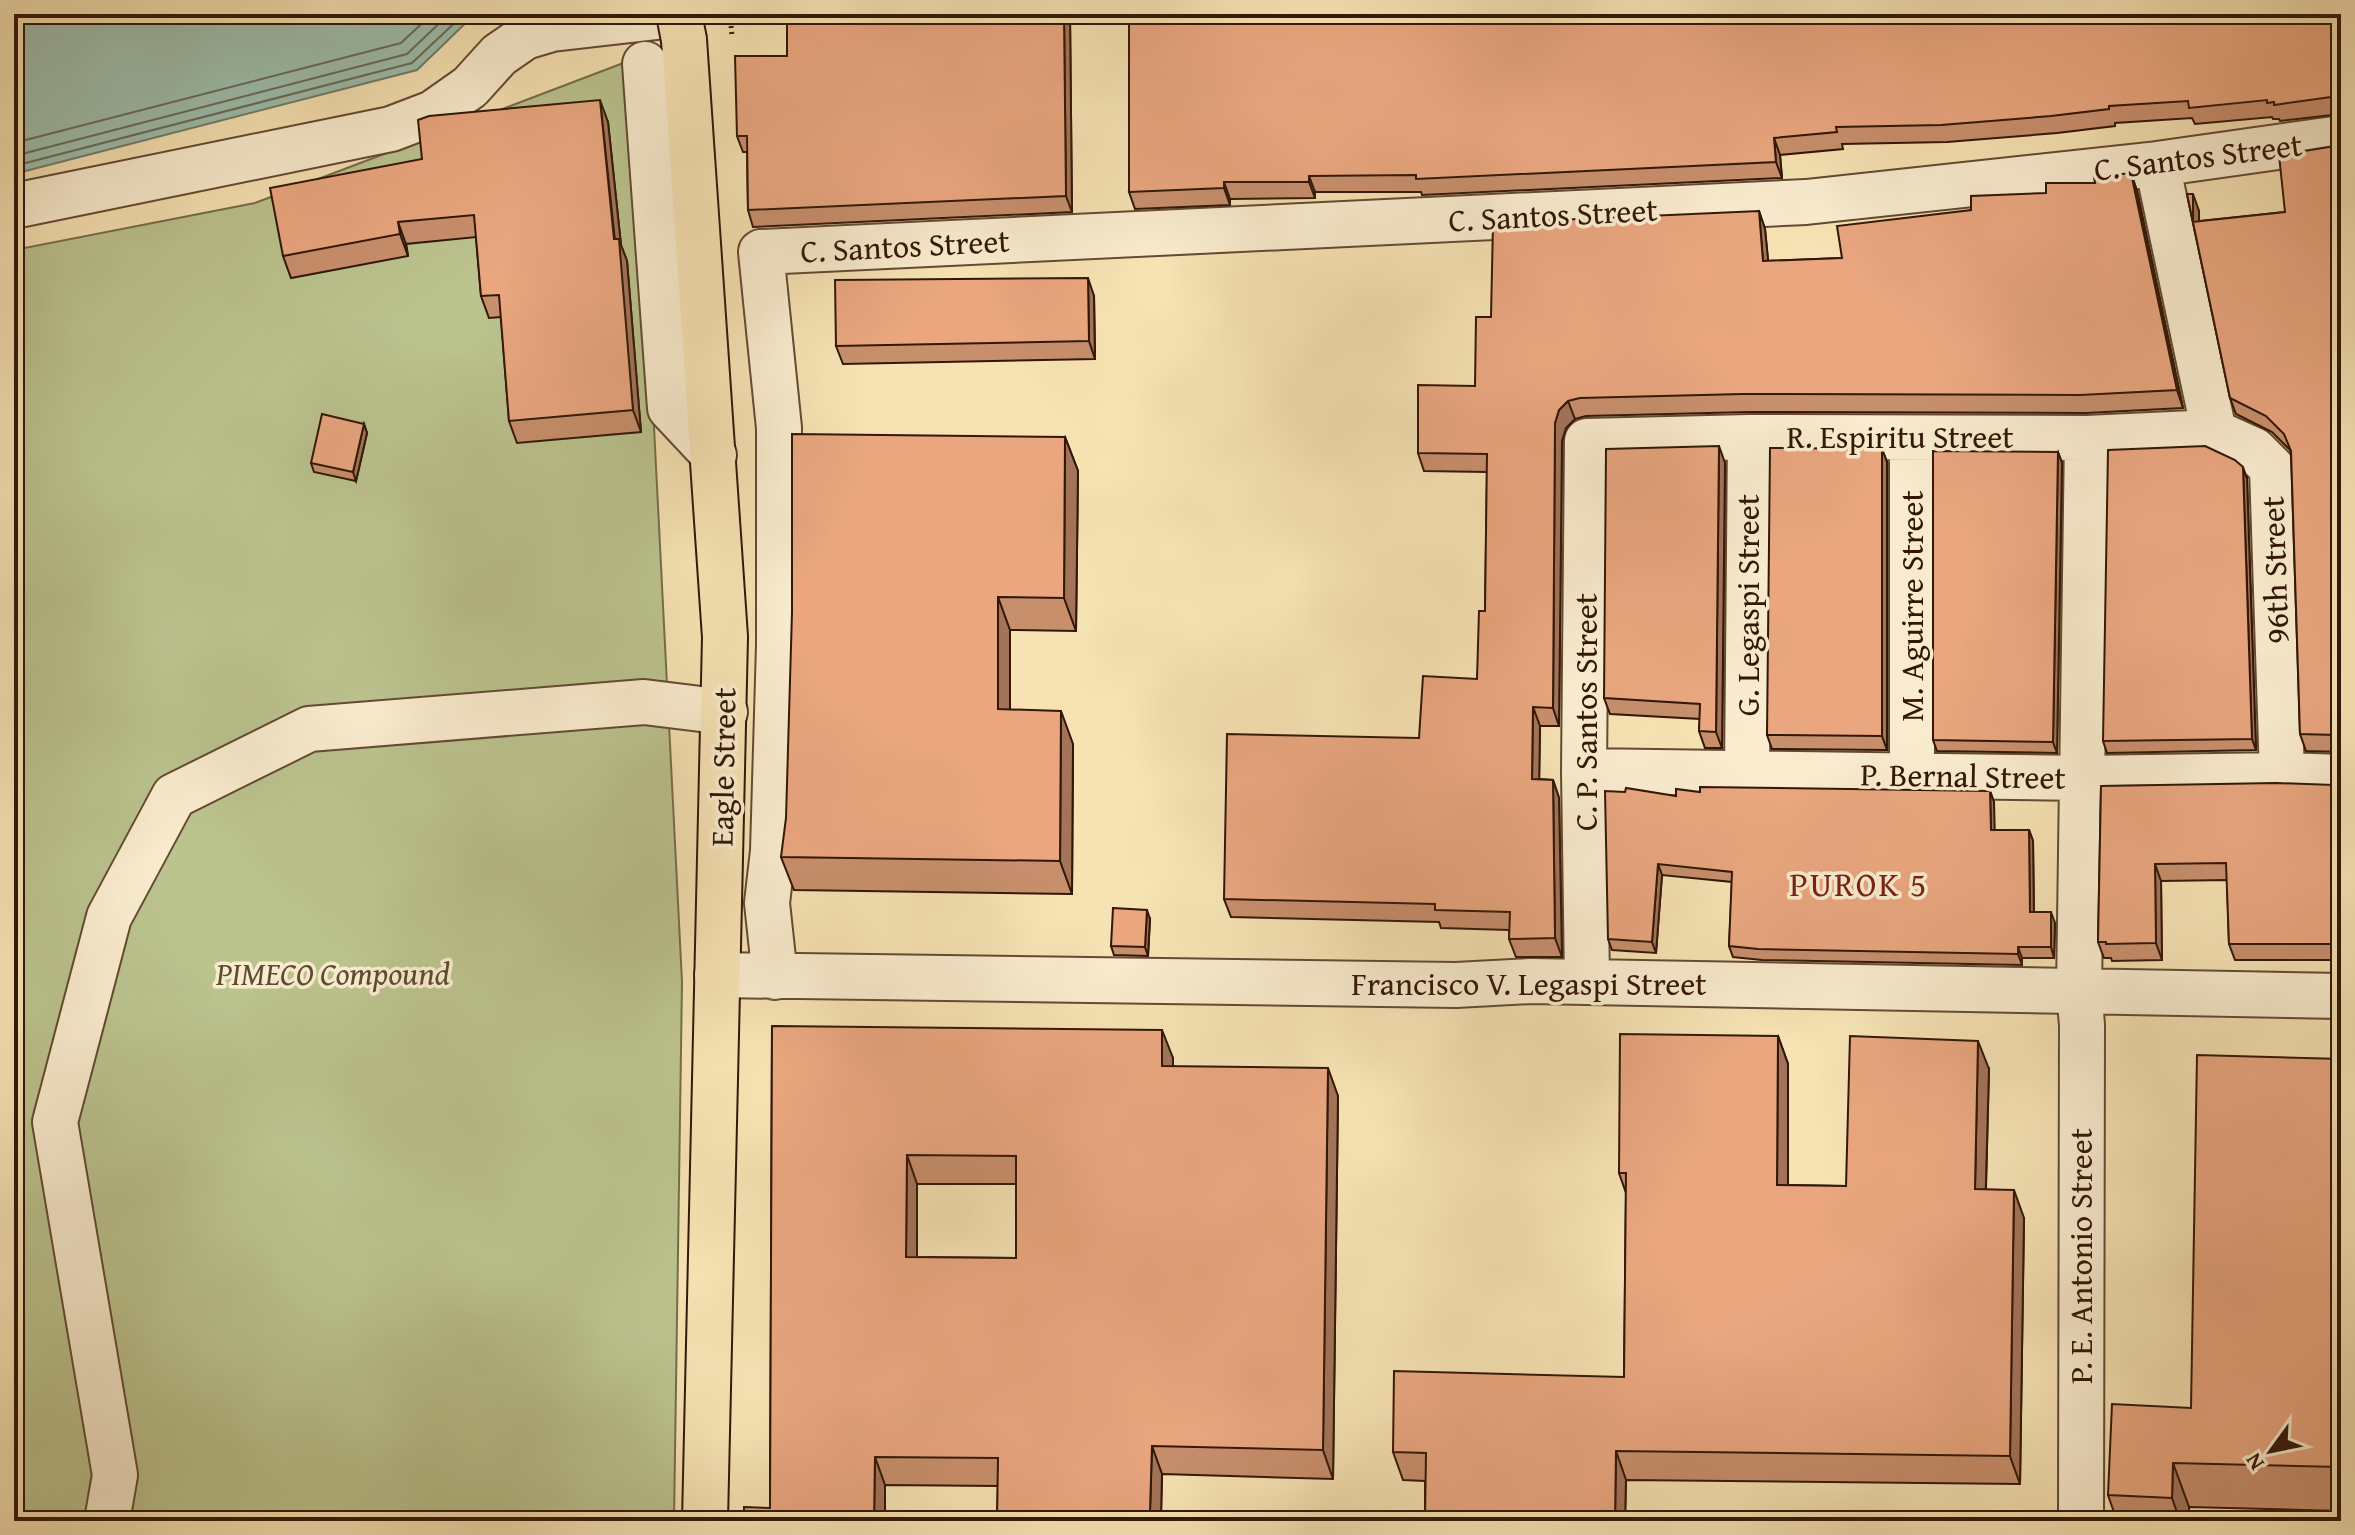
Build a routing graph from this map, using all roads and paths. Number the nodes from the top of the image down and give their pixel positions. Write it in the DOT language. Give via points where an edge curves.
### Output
graph roads {
  1 [pos="730,14"];
  2 [pos="682,23"];
  3 [pos="732,44"];
  4 [pos="645,64"];
  5 [pos="2341,138"];
  6 [pos="2157,164"];
  7 [pos="14,206"];
  8 [pos="2214,432"];
  9 [pos="1750,437"];
  10 [pos="1912,438"];
  11 [pos="2087,438"];
  12 [pos="1587,441"];
  13 [pos="714,455"];
  14 [pos="725,637"];
  15 [pos="779,645"];
  16 [pos="725,712"];
  17 [pos="1584,771"];
  18 [pos="1747,773"];
  19 [pos="1912,775"];
  20 [pos="2282,775"];
  21 [pos="2341,777"];
  22 [pos="2083,778"];
  23 [pos="717,975"];
  24 [pos="775,977"];
  25 [pos="1587,982"];
  26 [pos="2079,991"];
  27 [pos="2341,996"];
  28 [pos="107,1521"];
  29 [pos="705,1521"];
  30 [pos="2081,1521"];
  1 -- 3 [label="path"];
  2 -- 7 [label="street" via="552,29 525,37 499,55 470,87 433,113 391,129"];
  2 -- 13 [label="main road, Eagle Street"];
  4 -- 13 [label="street" via="670,408"];
  5 -- 6 [label="street, C. Santos Street"];
  6 -- 8 [label="street"];
  6 -- 15 [label="street, C. Santos Street" via="1806,202 761,252 779,428"];
  8 -- 11 [label="street, R. Espiritu Street"];
  8 -- 20 [label="street, 96th Street" via="2254,450 2272,468"];
  9 -- 10 [label="street, R. Espiritu Street"];
  9 -- 12 [label="street, R. Espiritu Street"];
  9 -- 18 [label="street, G. Legaspi Street"];
  10 -- 11 [label="street, R. Espiritu Street"];
  10 -- 19 [label="street, M. Aguirre Street"];
  11 -- 22 [label="street, P. E. Antonio Street"];
  12 -- 17 [label="street, C. P. Santos Street"];
  13 -- 14 [label="main road, Eagle Street"];
  14 -- 15 [label="street"];
  14 -- 16 [label="main road, Eagle Street"];
  15 -- 24 [label="street" via="767,903"];
  16 -- 23 [label="main road, Eagle Street"];
  16 -- 28 [label="street" via="644,702 309,729 174,796 109,917 55,1122 115,1475"];
  17 -- 18 [label="street, P. Bernal Street"];
  17 -- 25 [label="street, C. P. Santos Street"];
  18 -- 19 [label="street, P. Bernal Street"];
  19 -- 22 [label="street, P. Bernal Street"];
  20 -- 21 [label="street, P. Bernal Street"];
  20 -- 22 [label="street, P. Bernal Street"];
  22 -- 26 [label="street, P. E. Antonio Street"];
  23 -- 24 [label="street, Francisco V. Legaspi Street"];
  23 -- 29 [label="main road, Eagle Street"];
  24 -- 25 [label="street, Francisco V. Legaspi Street"];
  25 -- 26 [label="street, Francisco V. Legaspi Street"];
  26 -- 27 [label="street, Francisco V. Legaspi Street"];
  26 -- 30 [label="street, P. E. Antonio Street"];
}
